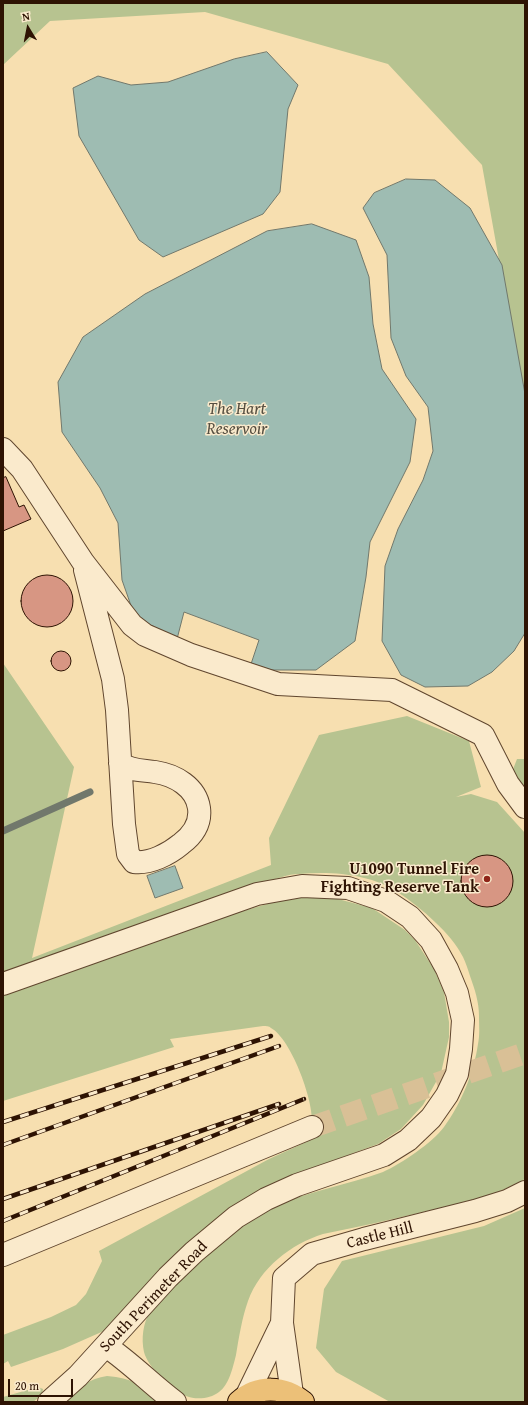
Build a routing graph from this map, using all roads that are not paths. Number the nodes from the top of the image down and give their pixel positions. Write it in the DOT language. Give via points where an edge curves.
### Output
graph roads {
  1 [pos="3,449"];
  2 [pos="83,562"];
  3 [pos="120,763"];
  4 [pos="525,807"];
  5 [pos="3,984"];
  6 [pos="312,1127"];
  7 [pos="525,1192"];
  8 [pos="3,1255"];
  9 [pos="282,1323"];
  10 [pos="106,1346"];
  11 [pos="168,1397"];
  12 [pos="298,1398"];
  13 [pos="243,1399"];
  14 [pos="49,1402"];
  1 -- 2 [label="street" via="22,469"];
  2 -- 3 [label="street" via="113,679"];
  2 -- 4 [label="street" via="132,625 145,635 191,655 278,684 392,690 483,735 508,784"];
  3 -- 3 [label="street" via="127,768 157,772 172,778 188,786 195,794 200,815 197,826 187,840 172,852 140,862 134,862 128,854"];
  5 -- 10 [label="street, South Perimeter Road" via="208,910 257,894 302,886 348,888 386,901 410,917 431,940 447,968 457,993 463,1020 457,1074 431,1118 408,1140 384,1156 297,1185 266,1199 236,1217 168,1277"];
  6 -- 8 [label="street"];
  7 -- 9 [label="street, Castle Hill" via="507,1201 475,1211 312,1254 284,1278"];
  9 -- 12 [label="street, Castle Hill"];
  9 -- 13 [label="street, Castle Hill"];
  10 -- 11 [label="street" via="124,1358"];
  10 -- 14 [label="street, South Perimeter Road"];
  12 -- 13 [label="highway" via="283,1390 265,1389"];
}
